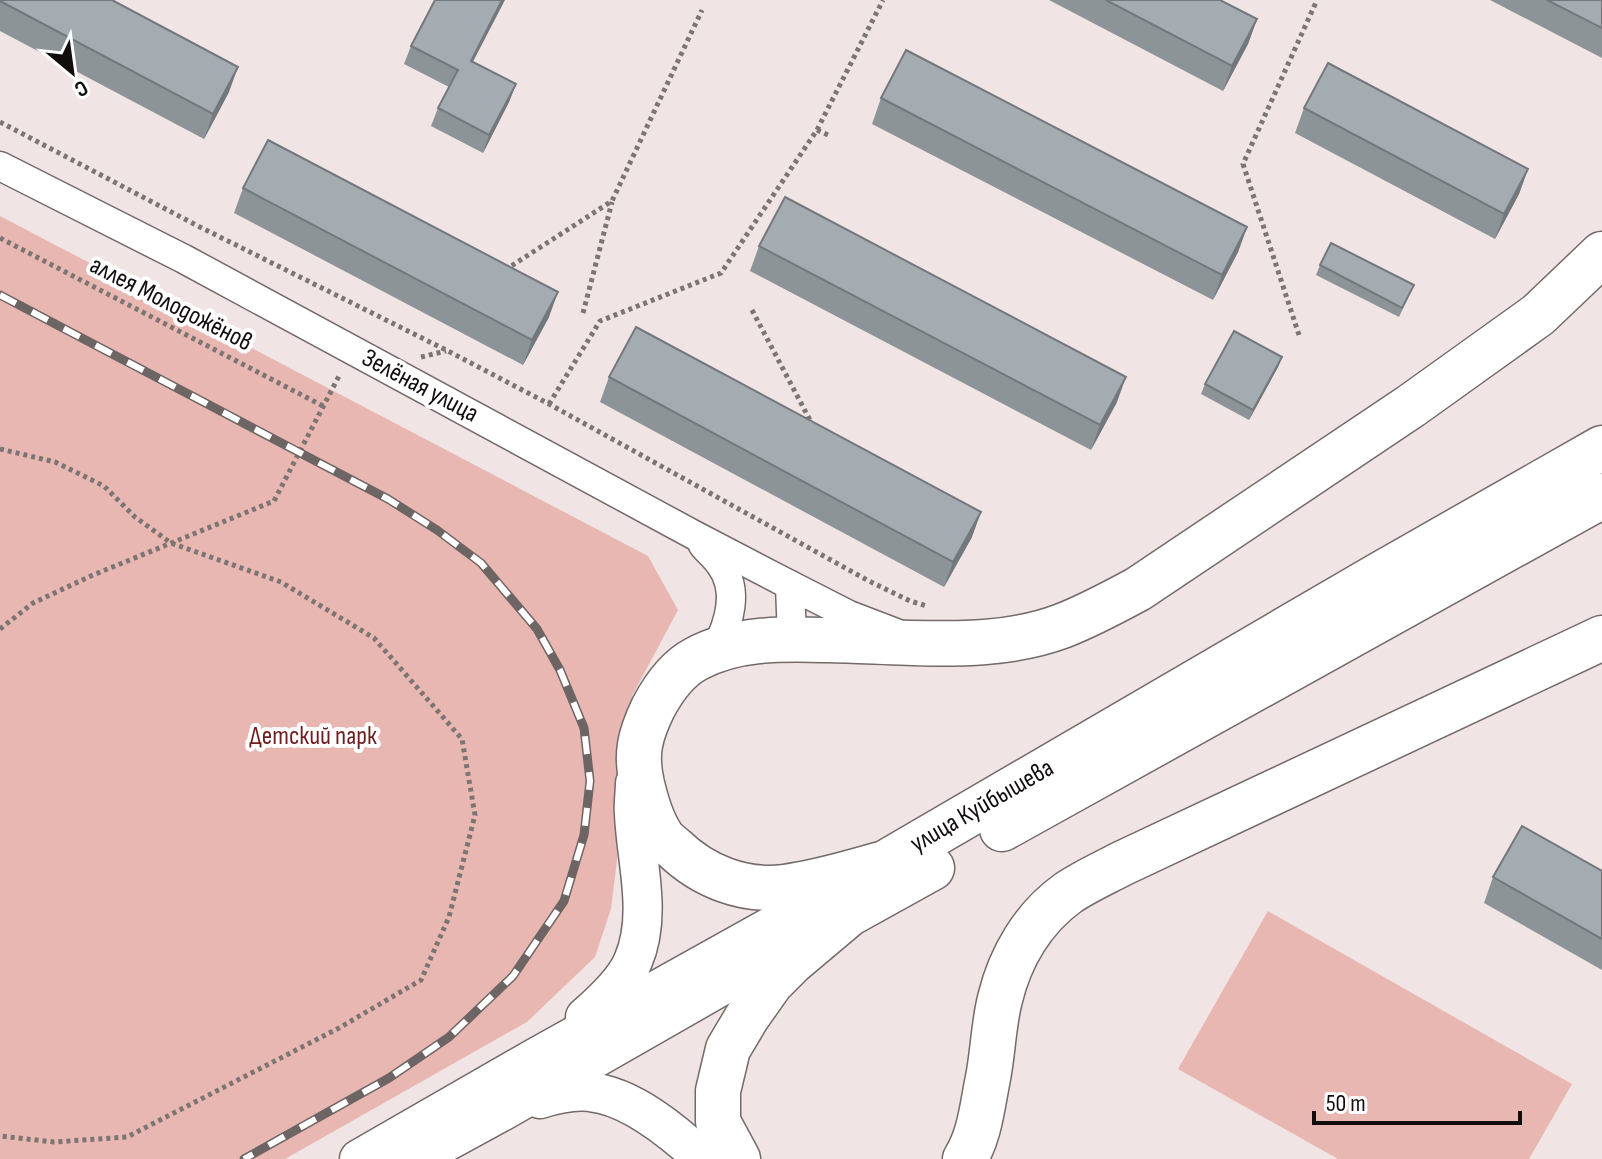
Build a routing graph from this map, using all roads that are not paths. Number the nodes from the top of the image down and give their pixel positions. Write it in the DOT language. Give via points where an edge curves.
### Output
graph roads {
  1 [pos="0,166"];
  2 [pos="1602,254"];
  3 [pos="1602,448"];
  4 [pos="1602,496"];
  5 [pos="694,535"];
  6 [pos="790,585"];
  7 [pos="926,625"];
  8 [pos="1602,638"];
  9 [pos="792,639"];
  10 [pos="716,650"];
  11 [pos="637,755"];
  12 [pos="885,863"];
  13 [pos="849,914"];
  14 [pos="533,1059"];
  15 [pos="503,1111"];
  16 [pos="359,1159"];
  17 [pos="415,1159"];
  18 [pos="703,1159"];
  19 [pos="738,1159"];
  20 [pos="965,1159"];
  1 -- 5 [label="street, Зелёная улица" via="198,266"];
  2 -- 7 [label="main road" via="1538,315 1138,589 1061,627 1034,634 983,642"];
  3 -- 12 [label="main road, улица Куйбышева"];
  4 -- 13 [label="main road, улица Куйбышева"];
  5 -- 6 [label="street, Зелёная улица"];
  5 -- 10 [label="street" via="722,566 731,590 730,614"];
  6 -- 7 [label="street, Зелёная улица" via="849,615"];
  6 -- 9 [label="street"];
  7 -- 9 [label="main road"];
  8 -- 20 [label="main road" via="1068,893 1034,924 1016,955 1000,998 981,1118"];
  9 -- 10 [label="main road"];
  10 -- 11 [label="main road" via="694,660 660,694"];
  11 -- 12 [label="main road" via="642,785 662,836 710,875 740,885 781,887"];
  11 -- 14 [label="main road" via="634,811 642,932 633,963 588,1014"];
  12 -- 14 [label="main road, улица Куйбышева"];
  13 -- 15 [label="main road, улица Куйбышева"];
  13 -- 19 [label="main road" via="771,983 728,1049 718,1091 718,1122"];
  14 -- 16 [label="main road, улица Куйбышева"];
  15 -- 17 [label="main road, улица Куйбышева"];
  15 -- 18 [label="main road" via="590,1092 618,1099 651,1117"];
}
